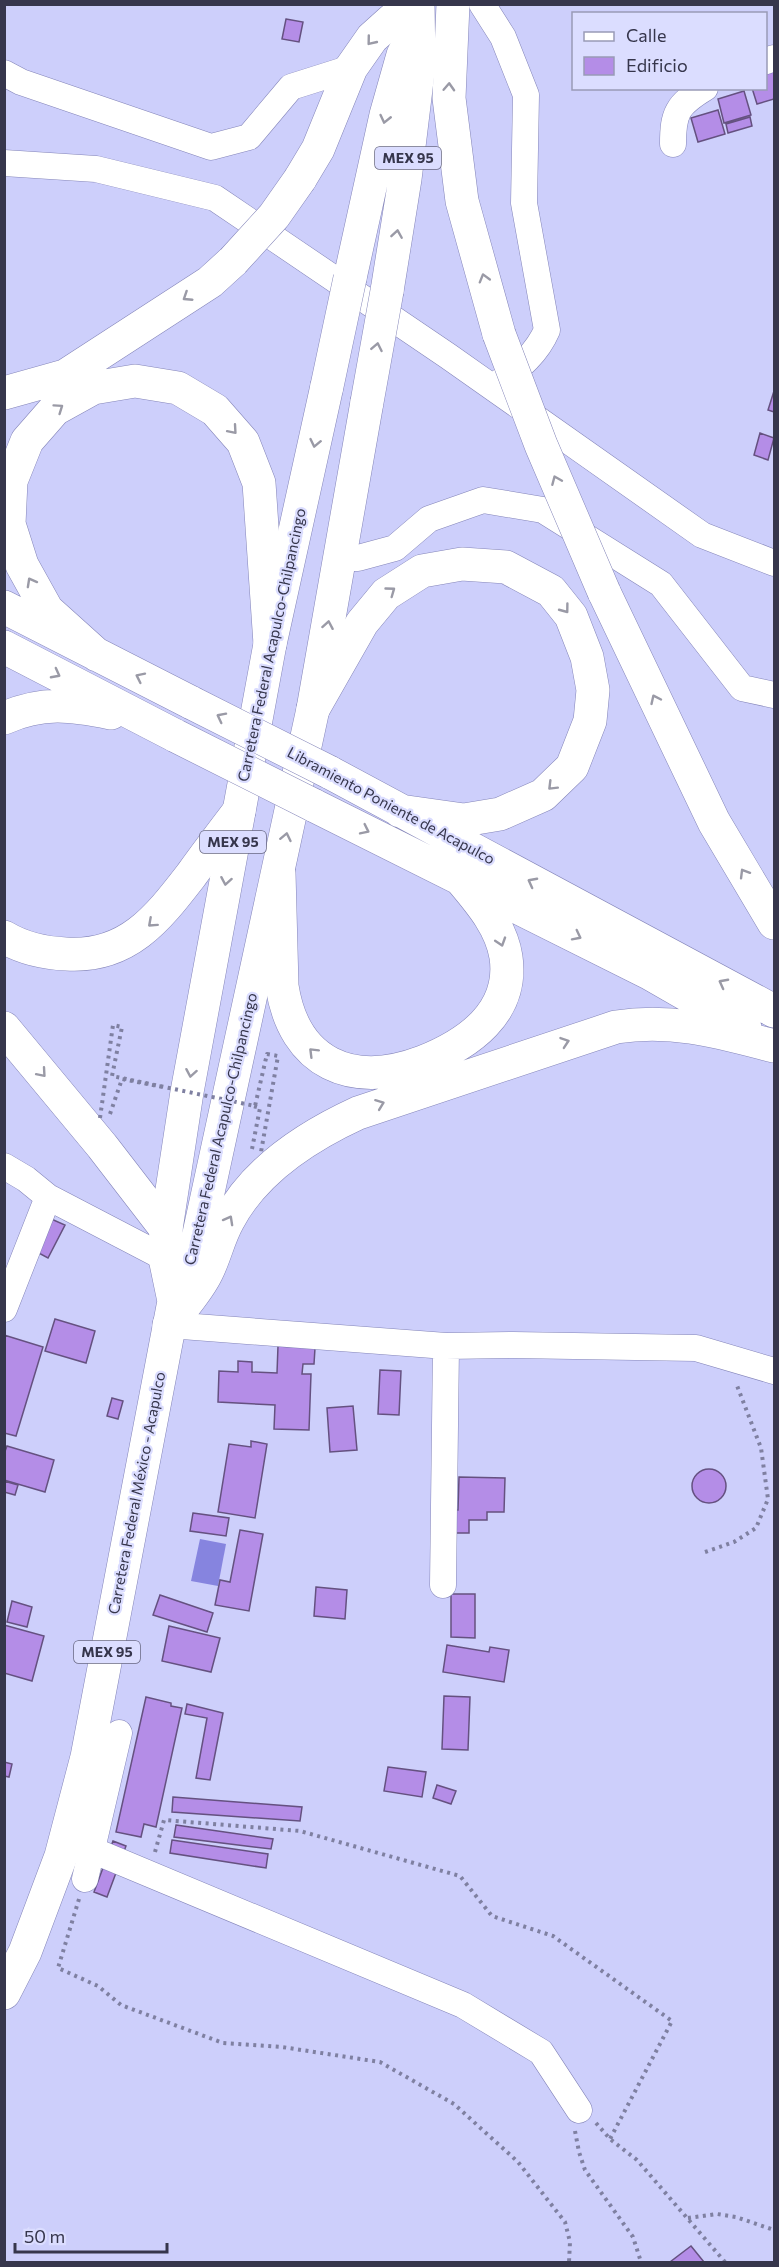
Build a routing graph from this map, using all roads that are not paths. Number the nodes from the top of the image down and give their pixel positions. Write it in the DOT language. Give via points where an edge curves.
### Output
graph roads {
  1 [pos="453,4"];
  2 [pos="483,4"];
  3 [pos="417,11"];
  4 [pos="351,68"];
  5 [pos="4,73"];
  6 [pos="702,90"];
  7 [pos="673,144"];
  8 [pos="4,163"];
  9 [pos="493,388"];
  10 [pos="4,393"];
  11 [pos="339,558"];
  12 [pos="774,563"];
  13 [pos="4,608"];
  14 [pos="270,644"];
  15 [pos="4,647"];
  16 [pos="97,656"];
  17 [pos="774,695"];
  18 [pos="313,709"];
  19 [pos="4,718"];
  20 [pos="141,719"];
  21 [pos="239,811"];
  22 [pos="400,811"];
  23 [pos="279,873"];
  24 [pos="458,876"];
  25 [pos="774,923"];
  26 [pos="4,937"];
  27 [pos="774,1011"];
  28 [pos="4,1028"];
  29 [pos="774,1045"];
  30 [pos="4,1166"];
  31 [pos="48,1197"];
  32 [pos="166,1243"];
  33 [pos="4,1310"];
  34 [pos="172,1313"];
  35 [pos="447,1346"];
  36 [pos="774,1371"];
  37 [pos="443,1585"];
  38 [pos="119,1733"];
  39 [pos="92,1850"];
  40 [pos="85,1879"];
  41 [pos="4,1993"];
  42 [pos="579,2110"];
  25 -- 1 [label="main road, one-way, bridge" via="714,822 604,592 541,445 500,334 462,201 448,98"];
  2 -- 9 [label="street" via="503,37 526,95 525,203 547,330 541,344 524,363"];
  3 -- 4 [label="main road, one-way" via="392,20 372,38"];
  11 -- 3 [label="main road, Carretera Federal Acapulco-Chilpancingo / MEX 95, one-way, bridge" via="405,179 418,75"];
  3 -- 14 [label="main road, Carretera Federal Acapulco-Chilpancingo / MEX 95, one-way, bridge" via="386,115"];
  4 -- 5 [label="street" via="291,87 249,137 211,147"];
  4 -- 10 [label="main road, one-way, bridge" via="318,149 300,179 233,261 210,282 65,376"];
  6 -- 7 [label="street" via="677,111"];
  8 -- 9 [label="street" via="96,169 215,198"];
  9 -- 12 [label="street" via="702,535"];
  11 -- 17 [label="street" via="358,558 395,548 429,519 483,500 543,510 661,584 742,688"];
  18 -- 11 [label="main road, Carretera Federal Acapulco-Chilpancingo / MEX 95, one-way"];
  13 -- 16 [label="main road, Libramiento Poniente de Acapulco"];
  16 -- 14 [label="main road, one-way" via="47,610 22,565 9,524 11,481 27,441 55,409 93,388 135,381 178,388 215,410 243,442 259,483"];
  14 -- 21 [label="main road, Carretera Federal Acapulco-Chilpancingo / MEX 95"];
  15 -- 20 [label="main road, Libramiento Poniente de Acapulco, one-way"];
  22 -- 16 [label="main road, Libramiento Poniente de Acapulco, one-way, bridge"];
  18 -- 22 [label="main road, one-way" via="362,623 386,594 422,571 462,564 506,567 551,591 571,616 587,657 594,690 590,721 572,767 543,795 500,814 464,820"];
  23 -- 18 [label="main road, Carretera Federal Acapulco-Chilpancingo / MEX 95, one-way"];
  19 -- 20 [label="main road" via="35,706 54,705"];
  20 -- 24 [label="main road, Libramiento Poniente de Acapulco, one-way, bridge"];
  21 -- 26 [label="main road, one-way" via="161,915 121,944 97,952 51,954"];
  21 -- 32 [label="main road, Carretera Federal Acapulco-Chilpancingo / MEX 95, one-way" via="187,1092"];
  27 -- 22 [label="main road, Libramiento Poniente de Acapulco, one-way"];
  24 -- 23 [label="main road, one-way" via="486,911 503,944 506,974 498,1006 480,1030 454,1048 410,1066 372,1074 350,1071 321,1059 290,1021 282,986"];
  23 -- 34 [label="main road, Carretera Federal Acapulco-Chilpancingo / MEX 95" via="192,1266"];
  24 -- 29 [label="main road, Libramiento Poniente de Acapulco, one-way" via="650,972"];
  28 -- 32 [label="main road, one-way" via="102,1146"];
  34 -- 29 [label="main road, one-way" via="206,1274 228,1220 249,1191 298,1147 335,1123 616,1027 675,1024"];
  30 -- 31 [label="street"];
  31 -- 32 [label="street"];
  31 -- 33 [label="street"];
  32 -- 34 [label="main road, Carretera Federal Acapulco-Chilpancingo / MEX 95"];
  34 -- 35 [label="street"];
  34 -- 41 [label="main road, Carretera Federal México - Acapulco / MEX 95" via="87,1757 61,1856 25,1952"];
  35 -- 36 [label="street" via="696,1348"];
  35 -- 37 [label="street"];
  38 -- 39 [label="street"];
  39 -- 40 [label="street"];
  39 -- 42 [label="street" via="463,2005 541,2052"];
}
